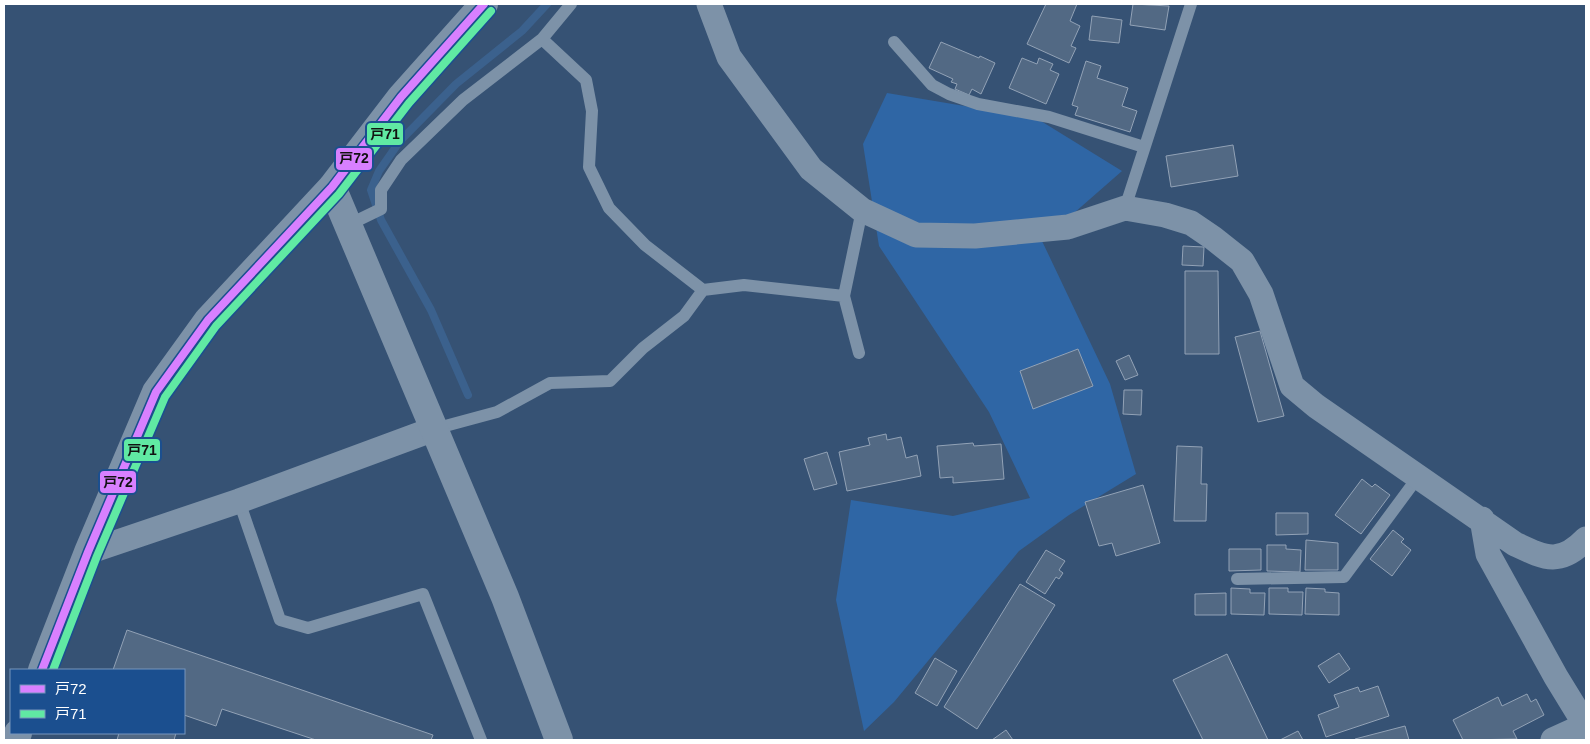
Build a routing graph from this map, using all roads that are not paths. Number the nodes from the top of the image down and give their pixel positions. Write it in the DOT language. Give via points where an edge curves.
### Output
graph roads {
  1 [pos="484,4"];
  2 [pos="571,4"];
  3 [pos="709,4"];
  4 [pos="1191,4"];
  5 [pos="542,39"];
  6 [pos="894,42"];
  7 [pos="1144,147"];
  8 [pos="332,187"];
  9 [pos="1125,208"];
  10 [pos="862,210"];
  11 [pos="348,225"];
  12 [pos="703,290"];
  13 [pos="844,296"];
  14 [pos="859,353"];
  15 [pos="434,429"];
  16 [pos="1418,477"];
  17 [pos="239,501"];
  18 [pos="1482,520"];
  19 [pos="1586,539"];
  20 [pos="88,552"];
  21 [pos="1237,579"];
  22 [pos="42,669"];
  23 [pos="1586,725"];
  24 [pos="481,740"];
  25 [pos="559,740"];
  26 [pos="1553,740"];
  1 -- 8 [label="street" via="401,97"];
  2 -- 5 [label="lane"];
  3 -- 10 [label="street" via="729,57 810,169"];
  4 -- 7 [label="lane"];
  5 -- 11 [label="lane" via="463,100 400,160 381,190 381,209"];
  5 -- 12 [label="lane" via="586,80 592,111 589,167 609,208 645,245"];
  6 -- 7 [label="lane" via="932,85 949,94 978,104 1049,117"];
  7 -- 9 [label="lane"];
  8 -- 11 [label="street"];
  8 -- 20 [label="street" via="208,320 156,392"];
  9 -- 10 [label="street" via="1068,227 975,236 916,235"];
  9 -- 16 [label="street" via="1191,223 1242,262 1262,294 1292,386 1361,439"];
  10 -- 13 [label="lane"];
  11 -- 15 [label="street"];
  12 -- 13 [label="lane" via="744,284"];
  12 -- 15 [label="lane" via="684,316 643,348 610,381 550,383 497,412"];
  13 -- 14 [label="lane"];
  15 -- 17 [label="street"];
  15 -- 25 [label="street" via="505,597"];
  16 -- 18 [label="street"];
  16 -- 21 [label="lane" via="1344,577"];
  17 -- 20 [label="street"];
  17 -- 24 [label="lane" via="280,620 308,628 423,594"];
  18 -- 19 [label="street" via="1515,544 1552,558 1576,549"];
  18 -- 23 [label="street" via="1488,554"];
  20 -- 22 [label="street"];
  23 -- 26 [label="street"];
}
